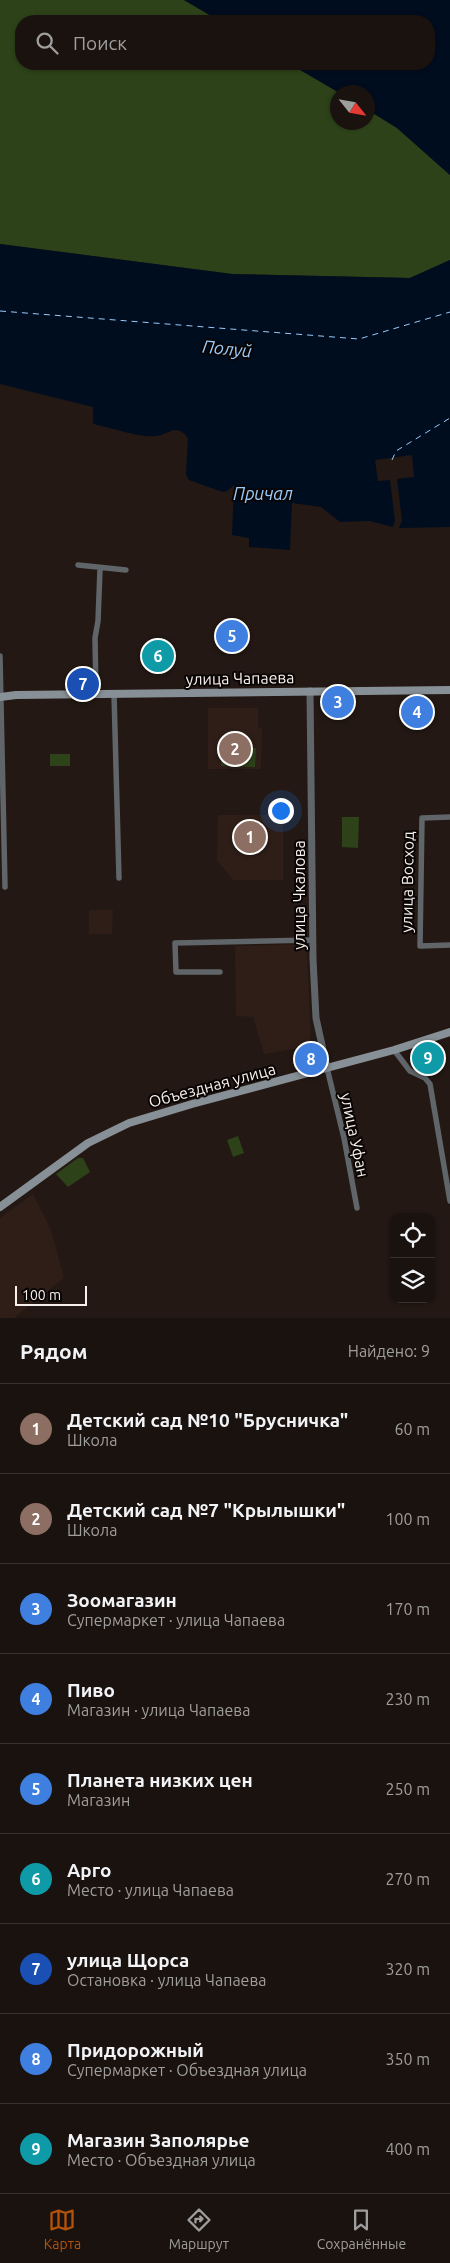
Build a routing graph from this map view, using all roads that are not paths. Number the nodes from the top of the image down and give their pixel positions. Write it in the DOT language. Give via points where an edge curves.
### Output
graph roads {
  1 [pos="78,565"];
  2 [pos="100,569"];
  3 [pos="126,570"];
  4 [pos="0,656"];
  5 [pos="310,690"];
  6 [pos="450,690"];
  7 [pos="96,694"];
  8 [pos="114,694"];
  9 [pos="0,697"];
  10 [pos="450,817"];
  11 [pos="119,878"];
  12 [pos="5,887"];
  13 [pos="313,940"];
  14 [pos="450,945"];
  15 [pos="220,972"];
  16 [pos="450,1032"];
  17 [pos="394,1050"];
  18 [pos="327,1068"];
  19 [pos="450,1201"];
  20 [pos="0,1207"];
  21 [pos="357,1208"];
  1 -- 2 [label="street"];
  2 -- 3 [label="street"];
  2 -- 7 [label="street" via="95,638"];
  4 -- 9 [label="street"];
  5 -- 6 [label="main road, улица Чапаева"];
  5 -- 8 [label="main road, улица Чапаева"];
  5 -- 13 [label="street, улица Чкалова"];
  7 -- 8 [label="main road, улица Чапаева"];
  7 -- 9 [label="main road, улица Чапаева"];
  8 -- 11 [label="street"];
  9 -- 12 [label="street"];
  10 -- 14 [label="street, улица Восход" via="422,818 420,946"];
  13 -- 15 [label="street" via="175,943 176,972"];
  13 -- 18 [label="street, улица Чкалова" via="315,1007"];
  16 -- 17 [label="main road, Объездная улица"];
  17 -- 18 [label="main road, Объездная улица"];
  17 -- 19 [label="street" via="408,1069 426,1078 430,1084"];
  18 -- 20 [label="main road, Объездная улица" via="120,1126 80,1148"];
  18 -- 21 [label="street, улица Уфан"];
}
